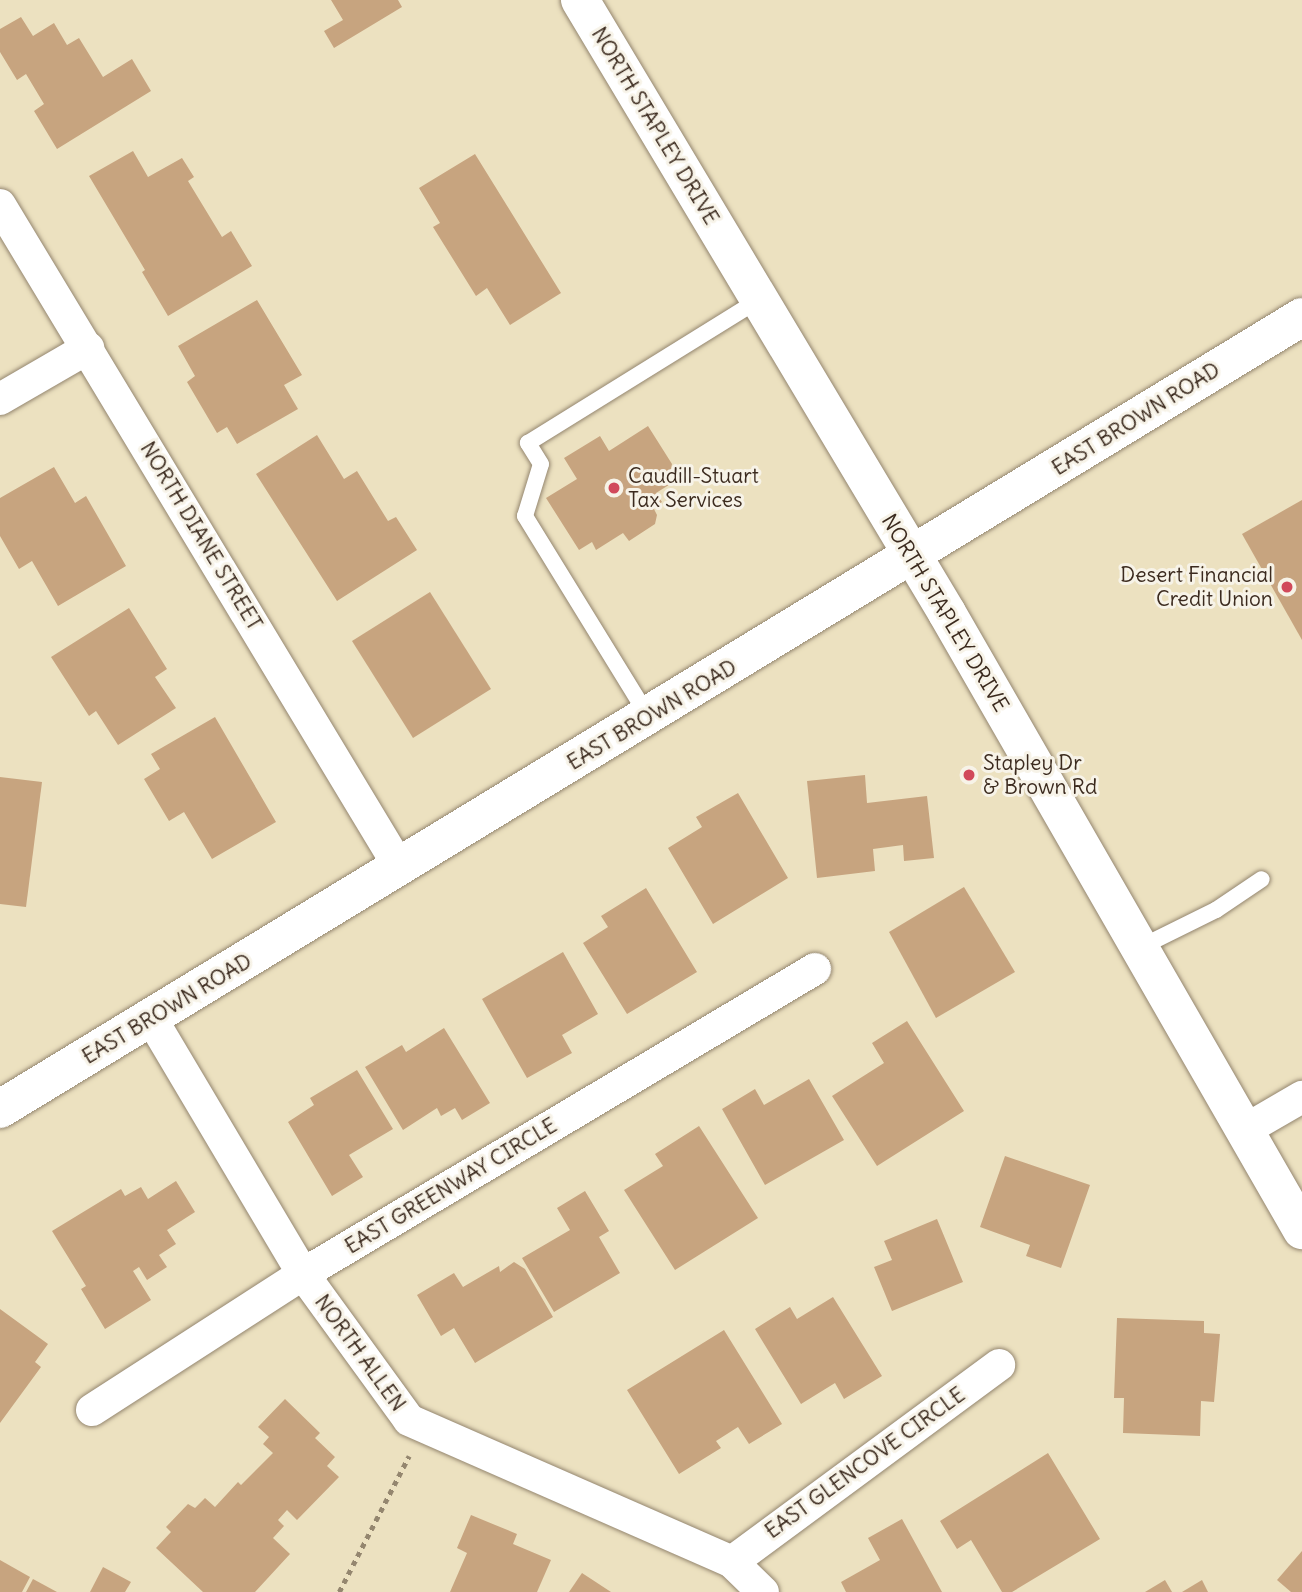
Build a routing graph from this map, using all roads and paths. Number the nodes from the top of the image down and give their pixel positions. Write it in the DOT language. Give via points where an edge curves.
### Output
graph roads {
  1 [pos="580,0"];
  2 [pos="0,205"];
  3 [pos="759,300"];
  4 [pos="1302,317"];
  5 [pos="88,348"];
  6 [pos="0,399"];
  7 [pos="912,557"];
  8 [pos="649,717"];
  9 [pos="400,868"];
  10 [pos="1262,879"];
  11 [pos="1141,947"];
  12 [pos="815,969"];
  13 [pos="151,1018"];
  14 [pos="1302,1097"];
  15 [pos="0,1110"];
  16 [pos="1245,1129"];
  17 [pos="1302,1230"];
  18 [pos="303,1274"];
  19 [pos="999,1365"];
  20 [pos="92,1410"];
  21 [pos="415,1445"];
  22 [pos="732,1562"];
  23 [pos="339,1592"];
  24 [pos="764,1592"];
  1 -- 3 [label="main road, NORTH STAPLEY DRIVE"];
  2 -- 5 [label="street, NORTH DIANE STREET"];
  3 -- 7 [label="main road, NORTH STAPLEY DRIVE"];
  3 -- 8 [label="lane" via="528,443 541,464 525,516"];
  4 -- 7 [label="main road, EAST BROWN ROAD"];
  5 -- 6 [label="street"];
  5 -- 9 [label="street, NORTH DIANE STREET"];
  7 -- 8 [label="main road, EAST BROWN ROAD"];
  7 -- 11 [label="main road, NORTH STAPLEY DRIVE"];
  8 -- 9 [label="main road, EAST BROWN ROAD"];
  9 -- 13 [label="main road, EAST BROWN ROAD"];
  10 -- 11 [label="lane" via="1216,910"];
  11 -- 16 [label="main road, NORTH STAPLEY DRIVE"];
  12 -- 18 [label="street, EAST GREENWAY CIRCLE"];
  13 -- 15 [label="main road, EAST BROWN ROAD"];
  13 -- 18 [label="street, NORTH ALLEN"];
  14 -- 16 [label="street"];
  16 -- 17 [label="main road, NORTH STAPLEY DRIVE"];
  18 -- 20 [label="street, EAST GREENWAY CIRCLE"];
  18 -- 22 [label="street, NORTH ALLEN" via="409,1420"];
  19 -- 22 [label="street, EAST GLENCOVE CIRCLE"];
  21 -- 23 [label="path"];
  22 -- 24 [label="street, NORTH ALLEN"];
}
